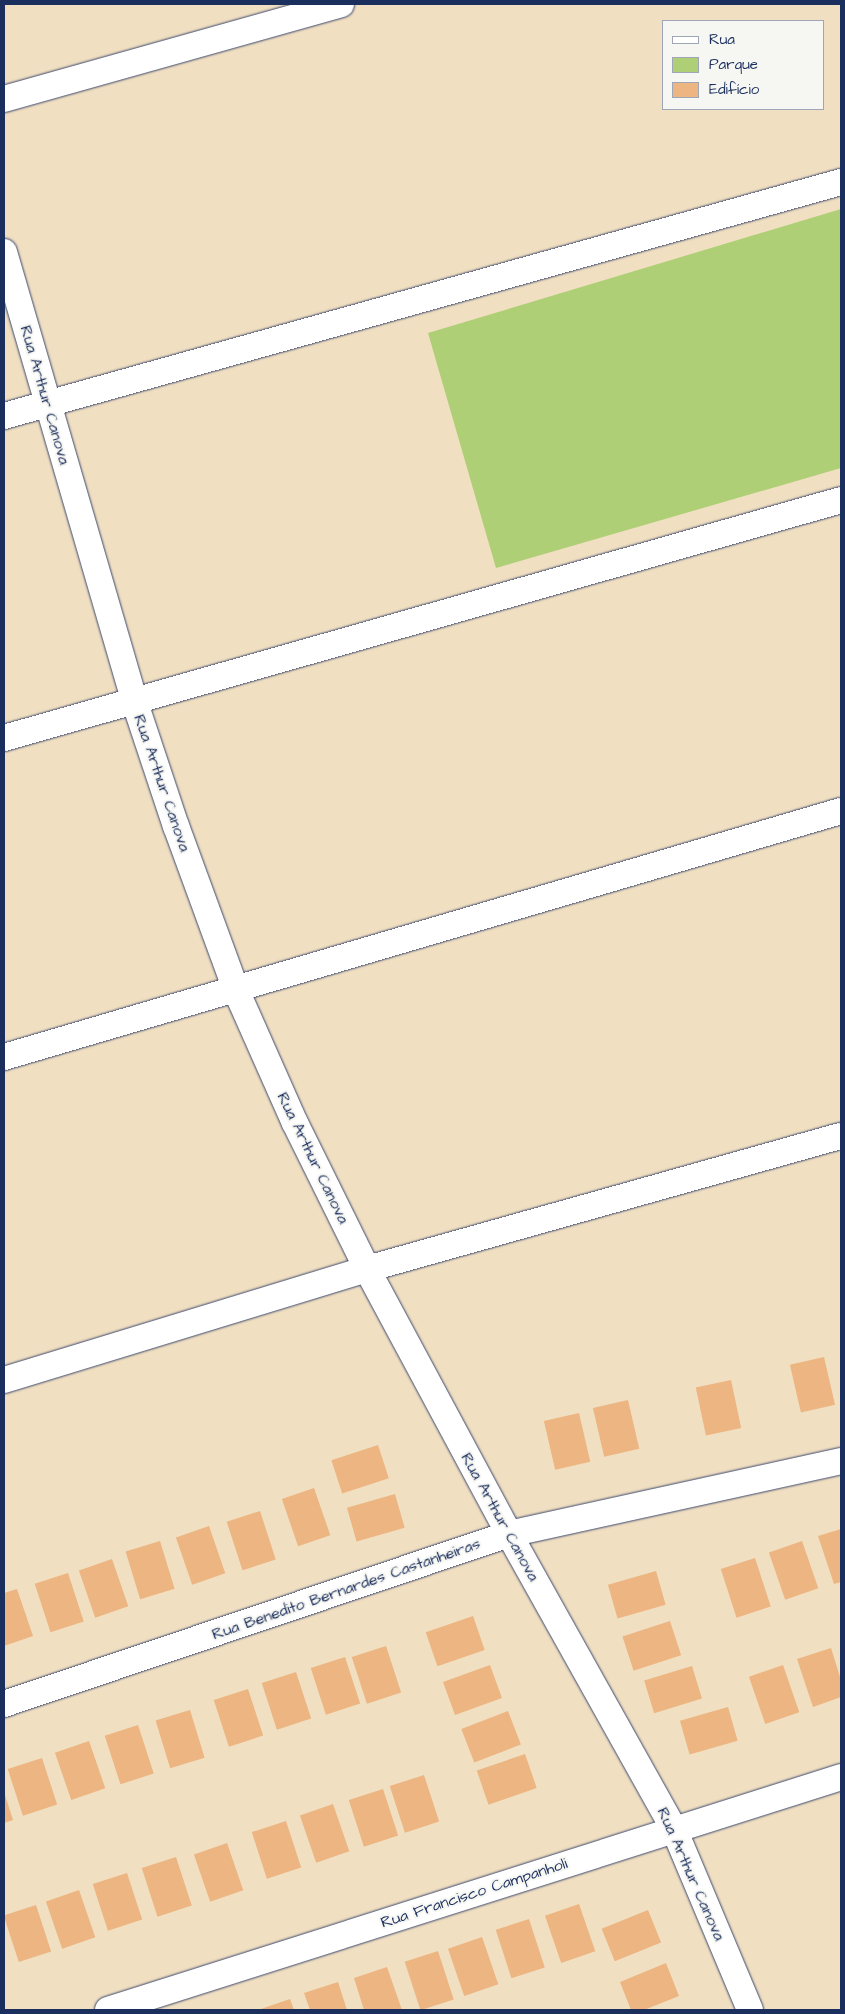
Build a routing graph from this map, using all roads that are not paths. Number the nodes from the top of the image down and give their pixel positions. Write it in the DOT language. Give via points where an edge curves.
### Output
graph roads {
  1 [pos="340,4"];
  2 [pos="4,99"];
  3 [pos="841,182"];
  4 [pos="4,252"];
  5 [pos="48,403"];
  6 [pos="4,416"];
  7 [pos="841,500"];
  8 [pos="134,700"];
  9 [pos="4,738"];
  10 [pos="841,811"];
  11 [pos="236,990"];
  12 [pos="4,1057"];
  13 [pos="841,1136"];
  14 [pos="367,1269"];
  15 [pos="4,1380"];
  16 [pos="841,1461"];
  17 [pos="509,1534"];
  18 [pos="4,1704"];
  19 [pos="841,1777"];
  20 [pos="674,1829"];
  21 [pos="108,2010"];
  22 [pos="750,2010"];
  1 -- 2 [label="street"];
  3 -- 5 [label="street"];
  4 -- 5 [label="street, Rua Arthur Canova"];
  5 -- 6 [label="street"];
  5 -- 8 [label="street, Rua Arthur Canova"];
  7 -- 8 [label="street"];
  8 -- 9 [label="street"];
  8 -- 11 [label="street, Rua Arthur Canova"];
  10 -- 11 [label="street"];
  11 -- 12 [label="street"];
  11 -- 14 [label="street, Rua Arthur Canova" via="295,1123"];
  13 -- 14 [label="street"];
  14 -- 15 [label="street"];
  14 -- 17 [label="street, Rua Arthur Canova"];
  16 -- 17 [label="street, Rua Benedito Bernardes Castanheiras"];
  17 -- 18 [label="street, Rua Benedito Bernardes Castanheiras"];
  17 -- 20 [label="street, Rua Arthur Canova"];
  19 -- 20 [label="street, Rua Francisco Campanholi"];
  20 -- 21 [label="street, Rua Francisco Campanholi"];
  20 -- 22 [label="street, Rua Arthur Canova"];
}
